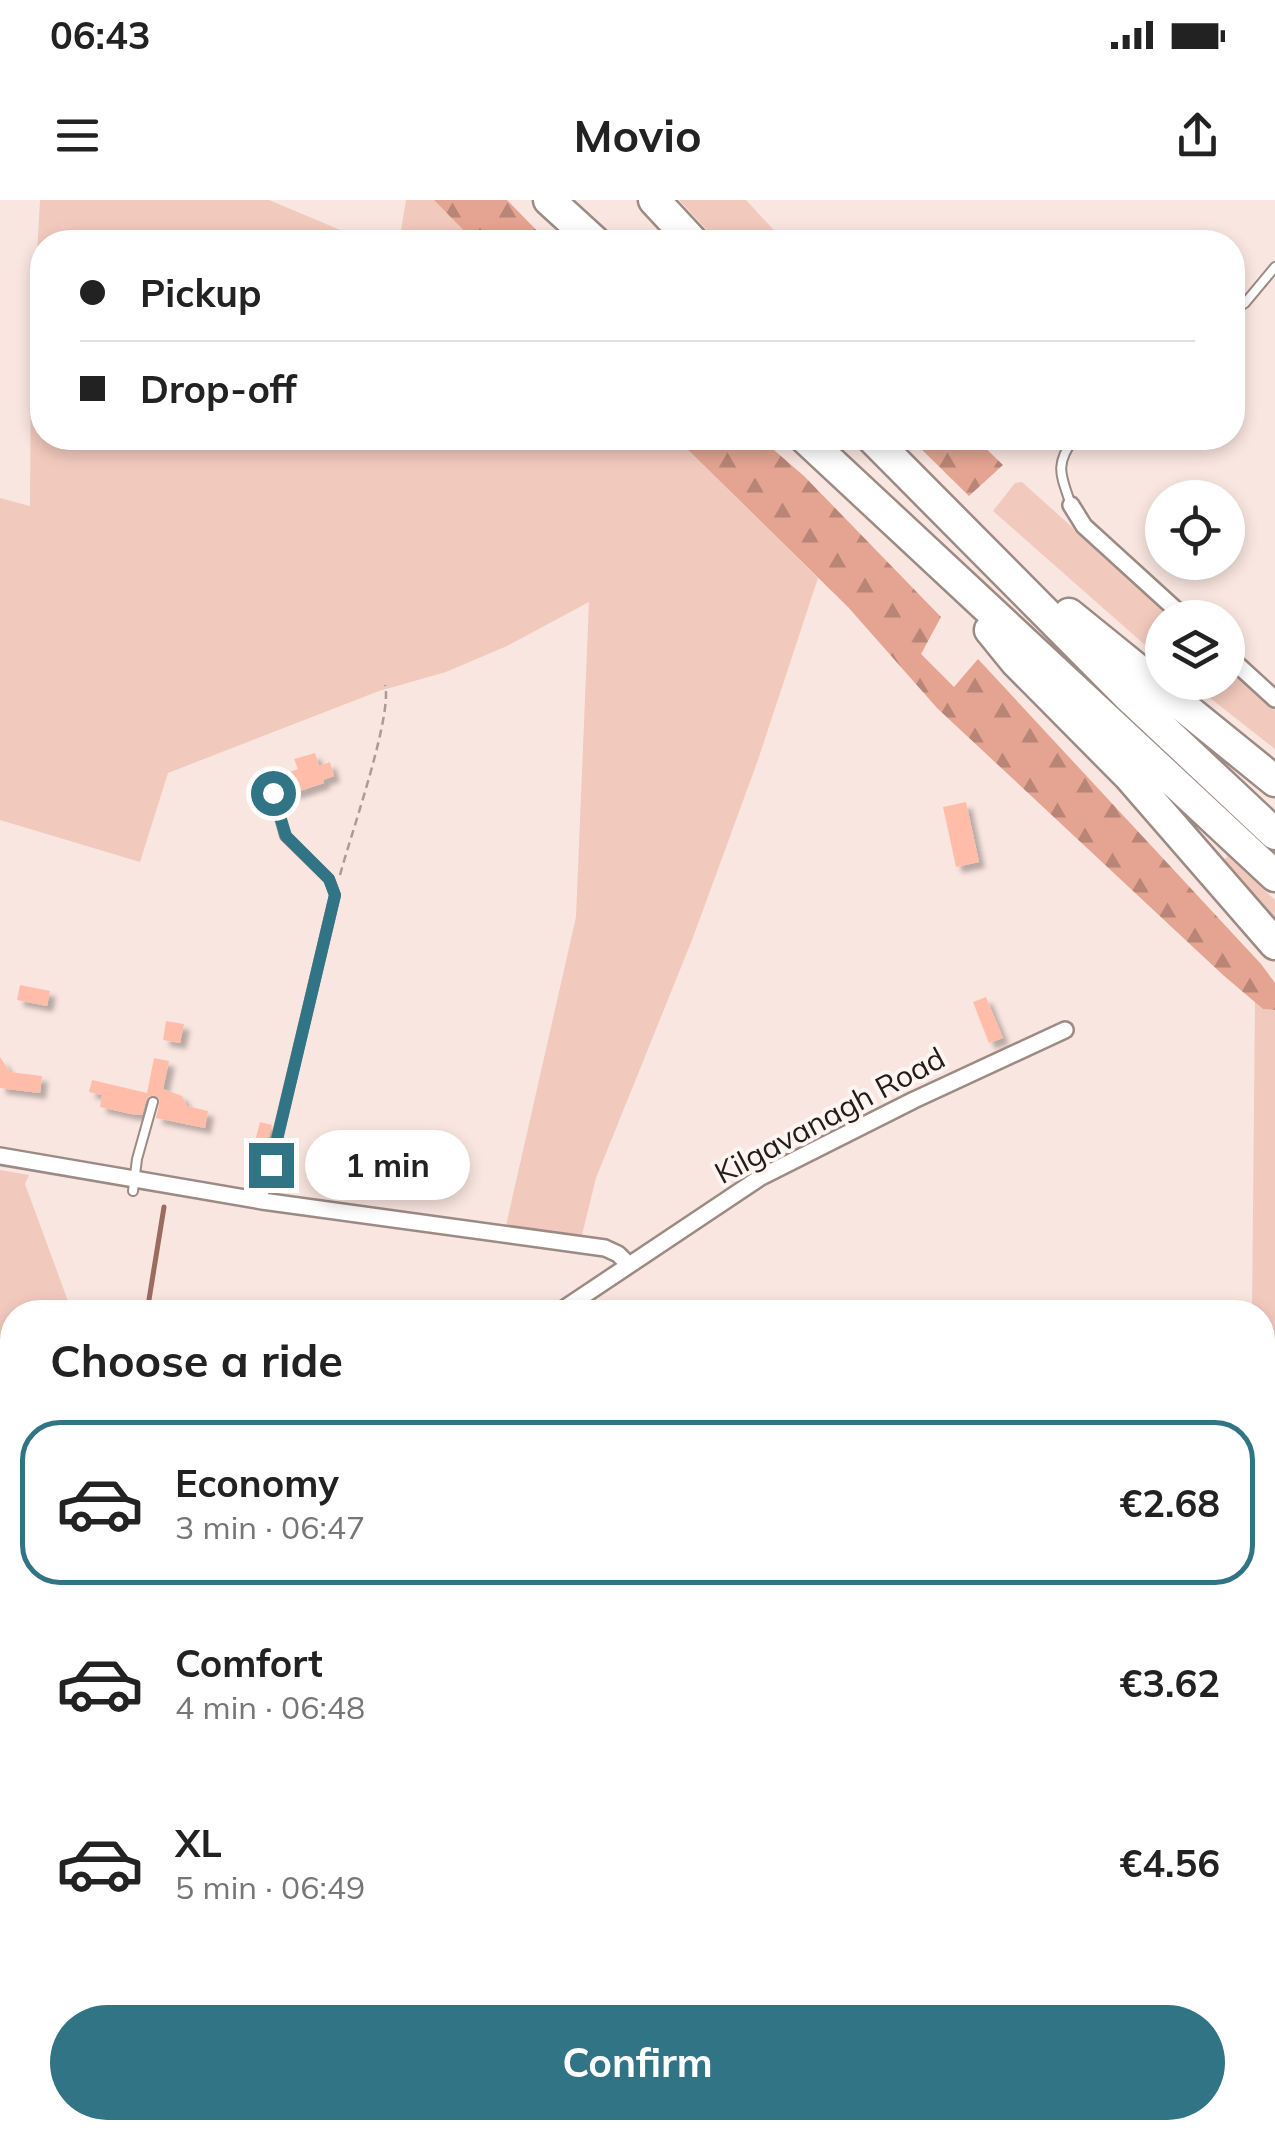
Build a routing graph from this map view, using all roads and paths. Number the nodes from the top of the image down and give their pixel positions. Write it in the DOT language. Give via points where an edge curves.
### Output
graph roads {
  1 [pos="549,200"];
  2 [pos="654,200"];
  3 [pos="582,230"];
  4 [pos="682,230"];
  5 [pos="1275,267"];
  6 [pos="1245,303"];
  7 [pos="818,450"];
  8 [pos="884,450"];
  9 [pos="1067,450"];
  10 [pos="1071,506"];
  11 [pos="968,536"];
  12 [pos="925,550"];
  13 [pos="1165,600"];
  14 [pos="1245,672"];
  15 [pos="385,685"];
  16 [pos="1275,699"];
  17 [pos="1275,781"];
  18 [pos="273,793"];
  19 [pos="1275,834"];
  20 [pos="1275,876"];
  21 [pos="335,895"];
  22 [pos="1275,944"];
  23 [pos="1065,1030"];
  24 [pos="153,1102"];
  25 [pos="0,1156"];
  26 [pos="133,1185"];
  27 [pos="262,1201"];
  28 [pos="630,1265"];
  29 [pos="577,1300"];
  1 -- 3 [label="highway"];
  2 -- 4 [label="highway"];
  5 -- 6 [label="lane"];
  7 -- 12 [label="highway"];
  8 -- 11 [label="highway"];
  9 -- 10 [label="lane" via="1060,471"];
  10 -- 13 [label="street"];
  11 -- 17 [label="highway"];
  11 -- 19 [label="highway"];
  12 -- 20 [label="highway"];
  12 -- 22 [label="highway" via="1016,662 1128,776"];
  14 -- 16 [label="street"];
  15 -- 21 [label="path" via="382,728"];
  18 -- 21 [label="lane" via="286,836 329,879"];
  21 -- 27 [label="lane"];
  23 -- 28 [label="street, Kilgavanagh Road" via="762,1177"];
  24 -- 26 [label="lane"];
  25 -- 26 [label="street"];
  26 -- 27 [label="street"];
  27 -- 28 [label="street" via="604,1248"];
  28 -- 29 [label="street, Kilgavanagh Road"];
}
